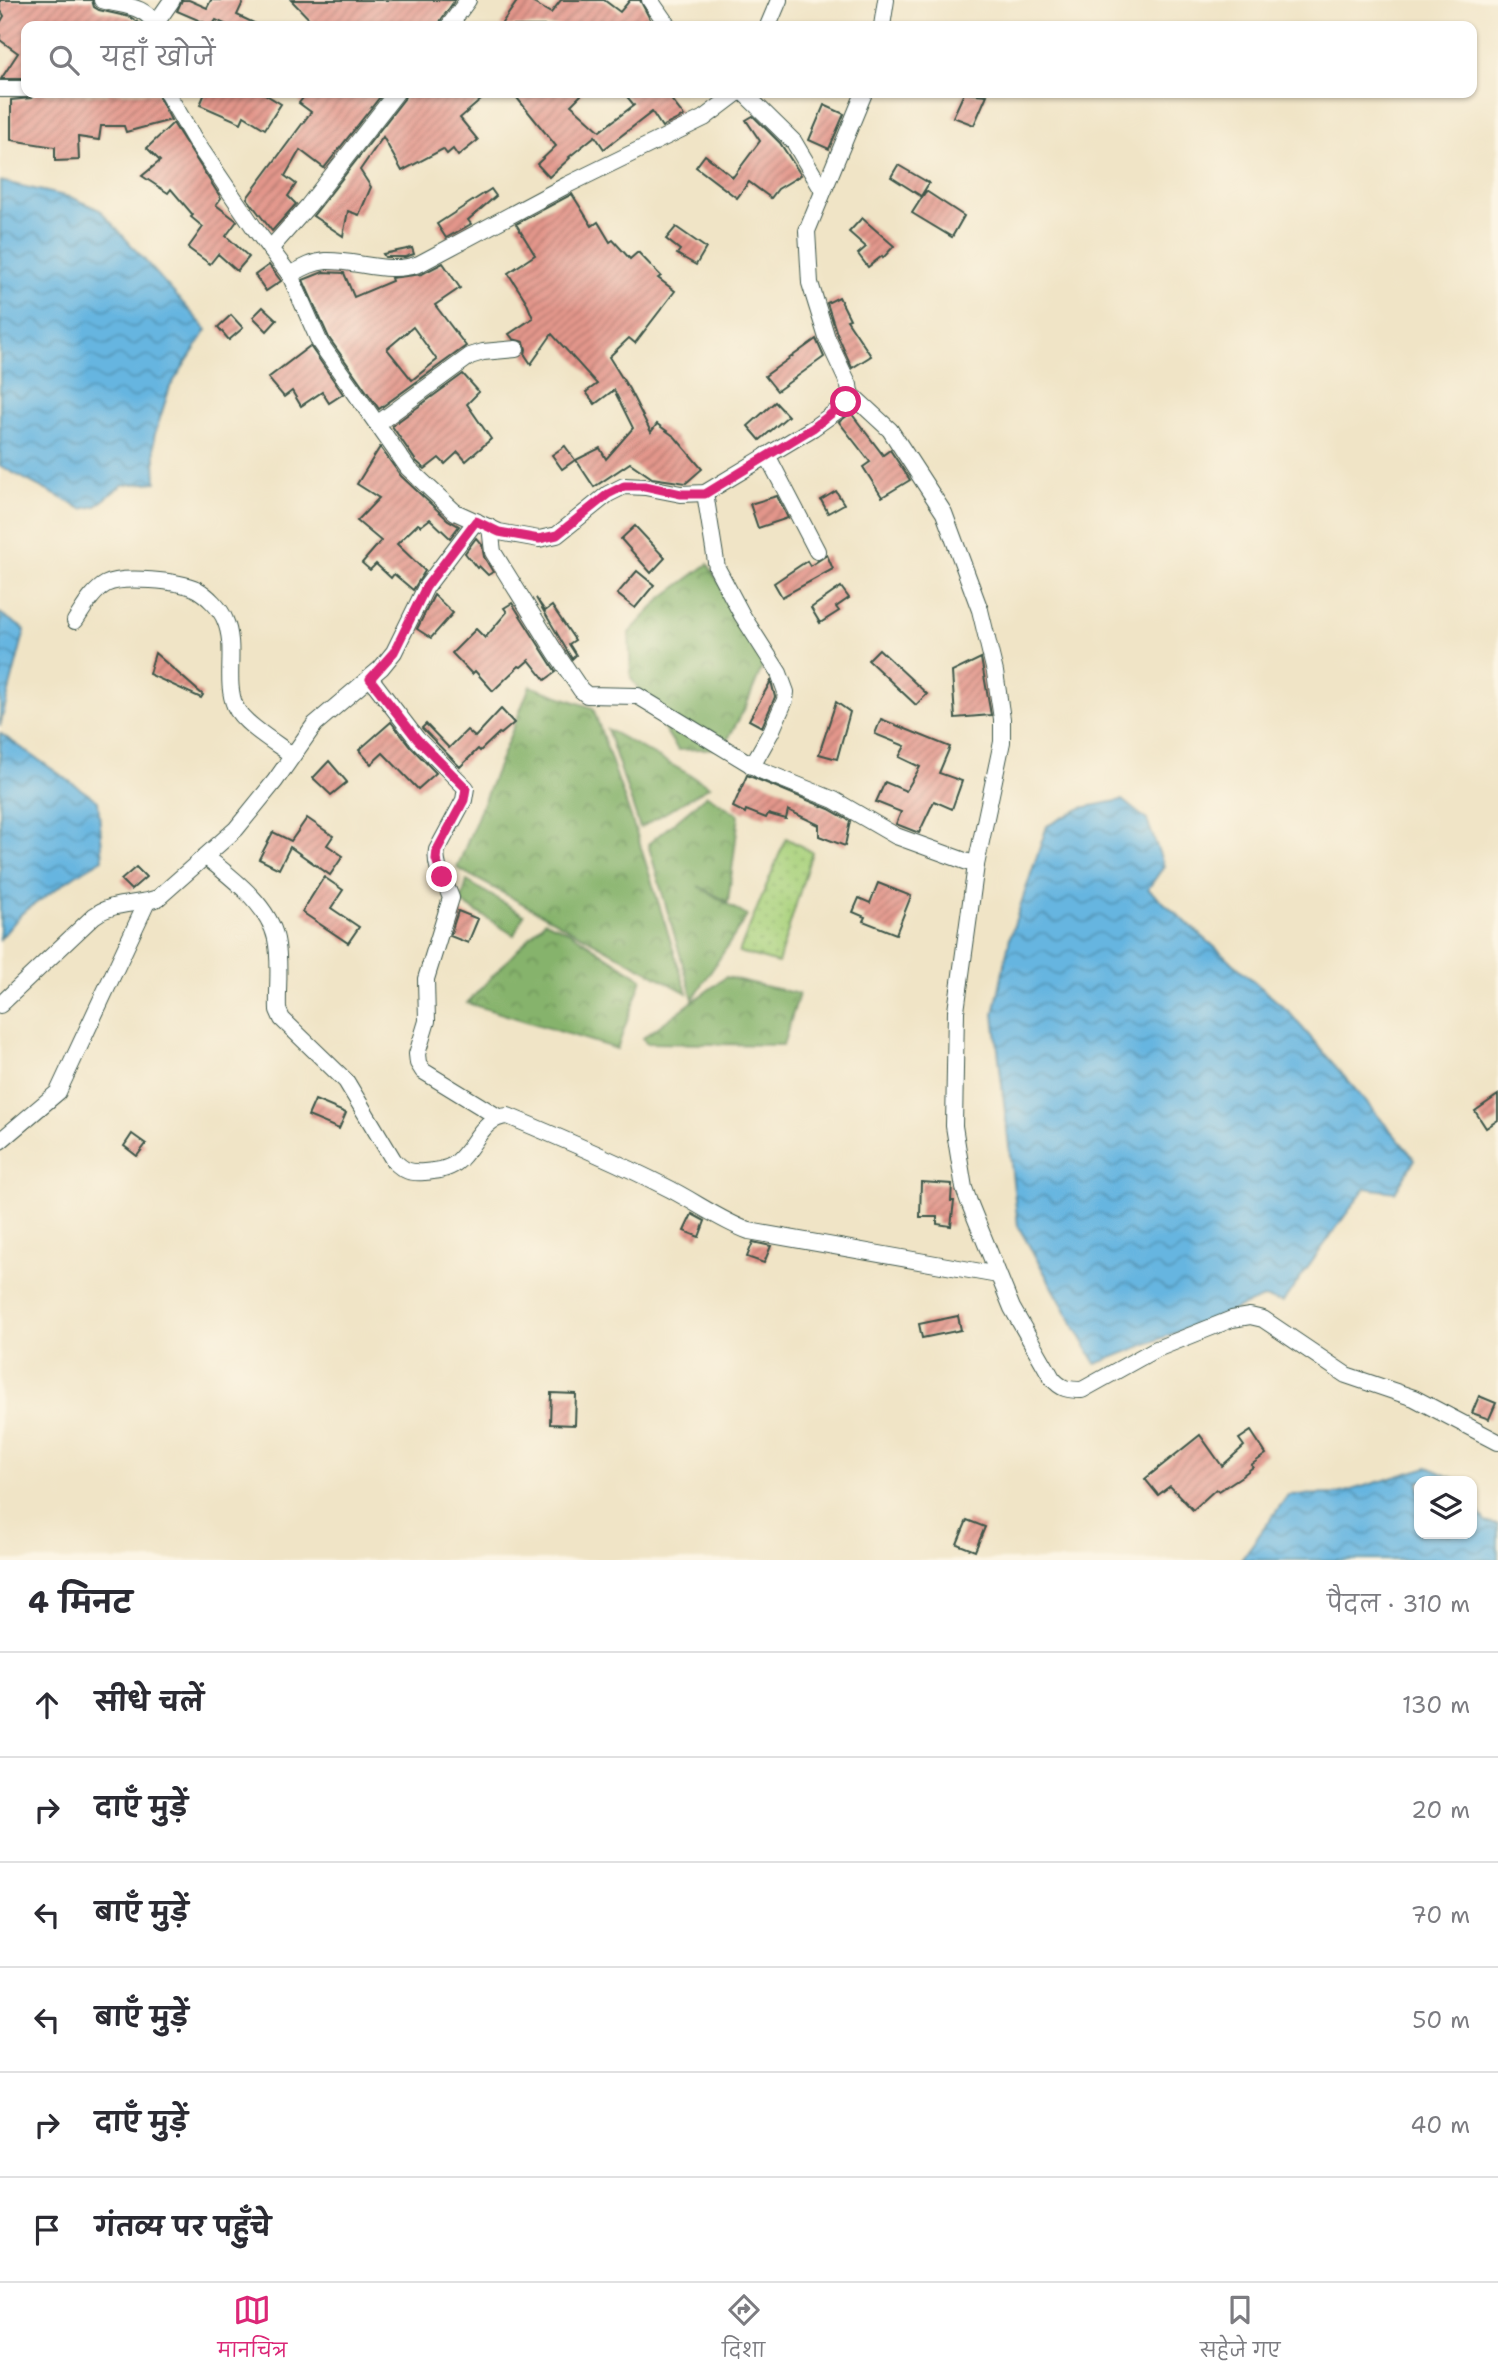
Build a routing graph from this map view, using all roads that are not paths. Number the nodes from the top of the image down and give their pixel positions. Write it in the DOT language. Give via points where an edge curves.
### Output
graph roads {
  1 [pos="102,0"];
  2 [pos="172,0"];
  3 [pos="468,0"];
  4 [pos="650,0"];
  5 [pos="779,0"];
  6 [pos="886,0"];
  7 [pos="130,3"];
  8 [pos="153,21"];
  9 [pos="159,21"];
  10 [pos="453,21"];
  11 [pos="665,21"];
  12 [pos="770,21"];
  13 [pos="888,21"];
  14 [pos="0,89"];
  15 [pos="21,89"];
  16 [pos="170,98"];
  17 [pos="392,98"];
  18 [pos="730,98"];
  19 [pos="749,98"];
  20 [pos="862,98"];
  21 [pos="823,191"];
  22 [pos="270,249"];
  23 [pos="290,275"];
  24 [pos="516,349"];
  25 [pos="850,393"];
  26 [pos="377,425"];
  27 [pos="767,455"];
  28 [pos="705,494"];
  29 [pos="483,524"];
  30 [pos="817,551"];
  31 [pos="75,621"];
  32 [pos="370,679"];
  33 [pos="292,755"];
  34 [pos="752,766"];
  35 [pos="205,857"];
  36 [pos="976,865"];
  37 [pos="147,902"];
  38 [pos="0,1005"];
  39 [pos="498,1116"];
  40 [pos="0,1140"];
  41 [pos="998,1275"];
  42 [pos="1498,1442"];
  1 -- 7 [label="street"];
  2 -- 9 [label="street"];
  3 -- 10 [label="street"];
  4 -- 11 [label="street"];
  5 -- 12 [label="street"];
  6 -- 13 [label="street"];
  7 -- 8 [label="street"];
  14 -- 15 [label="street"];
  16 -- 22 [label="street"];
  17 -- 22 [label="street"];
  18 -- 23 [label="street" via="704,118 566,184 419,264 390,269 325,261"];
  19 -- 21 [label="street" via="794,142"];
  20 -- 21 [label="street"];
  21 -- 25 [label="street" via="807,231 810,283"];
  22 -- 23 [label="street"];
  23 -- 26 [label="street" via="320,343"];
  24 -- 26 [label="street" via="470,356"];
  25 -- 27 [label="street" via="841,408"];
  25 -- 36 [label="street" via="890,430 937,499 980,610 1003,730"];
  26 -- 29 [label="street" via="408,468 455,512"];
  27 -- 28 [label="street"];
  27 -- 30 [label="street"];
  28 -- 29 [label="street" via="624,486 557,535 539,539 499,532"];
  28 -- 34 [label="street" via="717,568 786,692"];
  29 -- 32 [label="street" via="426,587 394,652"];
  29 -- 34 [label="street" via="493,552 581,690 595,696 638,696"];
  31 -- 33 [label="street" via="107,583 125,579 197,589 225,620 235,706 241,716"];
  32 -- 33 [label="street" via="315,724"];
  32 -- 39 [label="street" via="417,739 466,788 437,850 438,870 451,898 426,979 427,1021 418,1063 423,1071"];
  33 -- 35 [label="street" via="236,829"];
  34 -- 36 [label="street" via="834,800 896,836"];
  35 -- 37 [label="street" via="171,888"];
  35 -- 39 [label="street" via="244,888 274,930 282,1019 346,1081 403,1169 438,1171 454,1165"];
  36 -- 41 [label="street" via="956,1011 954,1125 964,1188"];
  37 -- 38 [label="street" via="105,908"];
  37 -- 40 [label="street" via="58,1092"];
  39 -- 41 [label="street" via="584,1147 749,1231"];
  41 -- 42 [label="street" via="1019,1323 1059,1387 1082,1390 1153,1350 1250,1316 1264,1319 1346,1375 1414,1398"];
}
